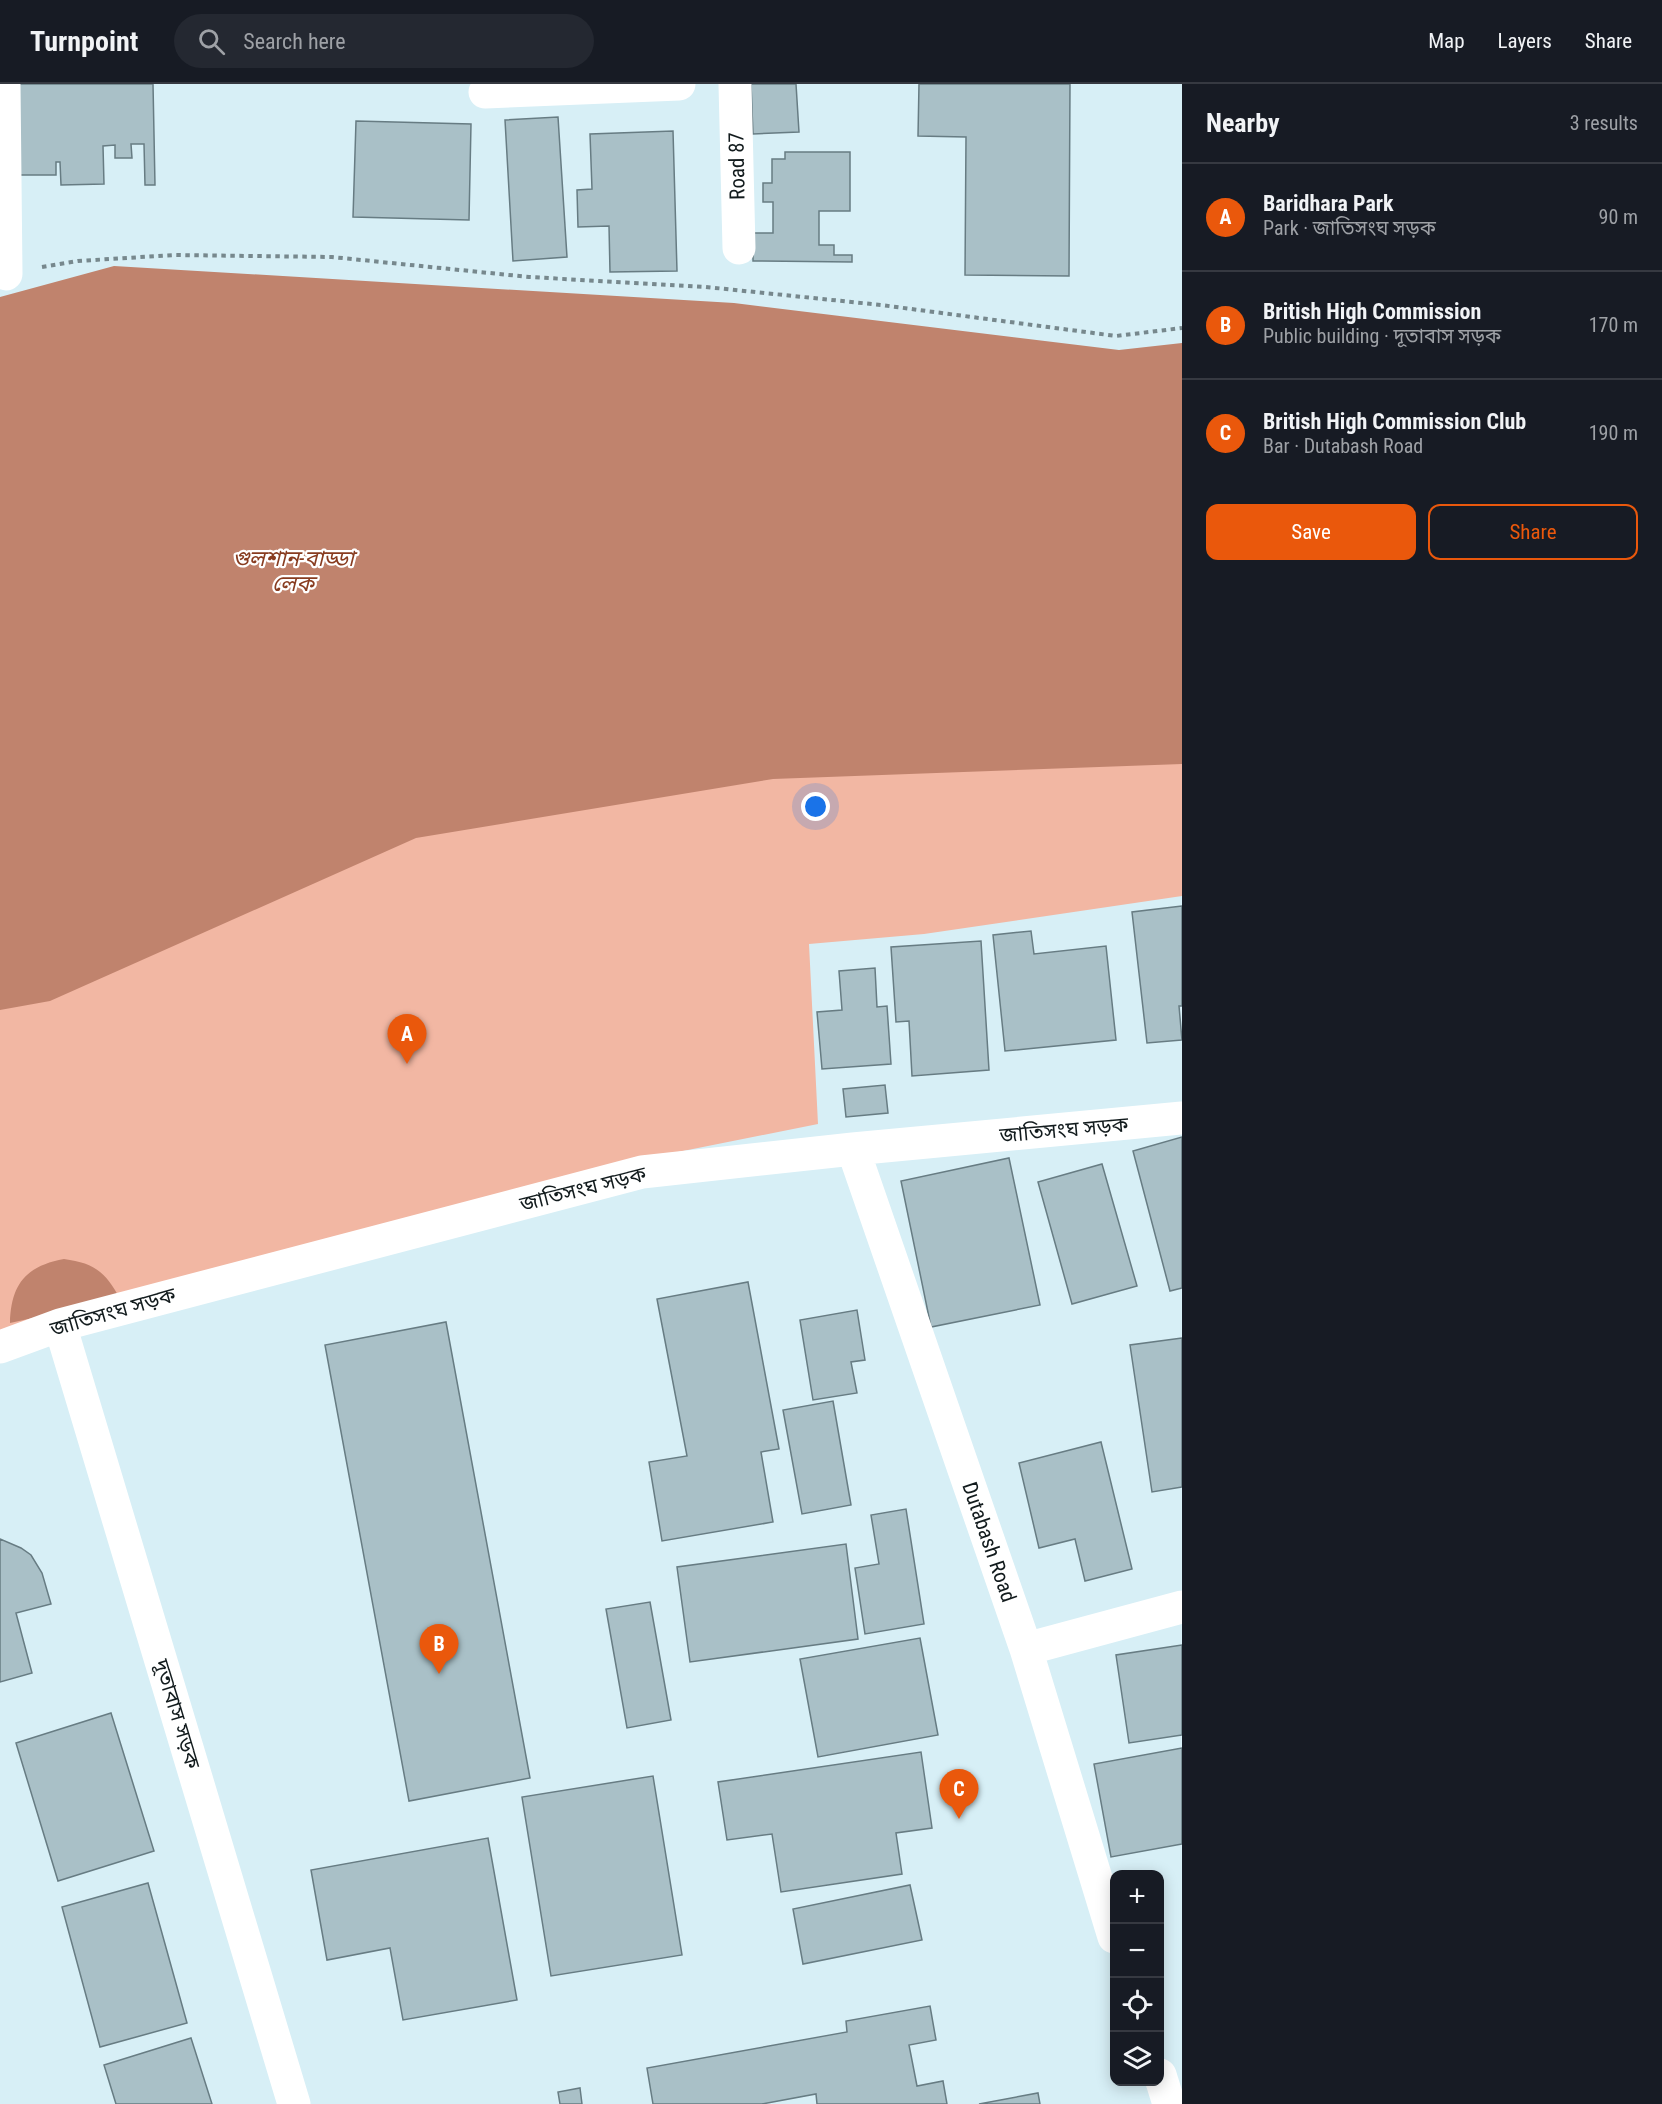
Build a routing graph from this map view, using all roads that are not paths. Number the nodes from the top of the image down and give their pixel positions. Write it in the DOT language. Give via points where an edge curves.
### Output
graph roads {
  1 [pos="4,84"];
  2 [pos="679,84"];
  3 [pos="735,84"];
  4 [pos="485,92"];
  5 [pos="739,248"];
  6 [pos="6,274"];
  7 [pos="1182,1119"];
  8 [pos="854,1149"];
  9 [pos="60,1325"];
  10 [pos="0,1347"];
  11 [pos="1182,1606"];
  12 [pos="1026,1649"];
  13 [pos="1110,1924"];
  14 [pos="1163,2086"];
  15 [pos="294,2104"];
  16 [pos="1169,2104"];
  1 -- 6 [label="street"];
  2 -- 4 [label="street"];
  3 -- 5 [label="street, Road 87"];
  7 -- 8 [label="street, জাতিসংঘ সড়ক"];
  8 -- 9 [label="street, জাতিসংঘ সড়ক" via="642,1172"];
  8 -- 12 [label="street, Dutabash Road"];
  9 -- 10 [label="street, জাতিসংঘ সড়ক"];
  9 -- 15 [label="street, দূতাবাস সড়ক"];
  11 -- 12 [label="street"];
  12 -- 13 [label="street, Dutabash Road"];
  14 -- 16 [label="street"];
}
